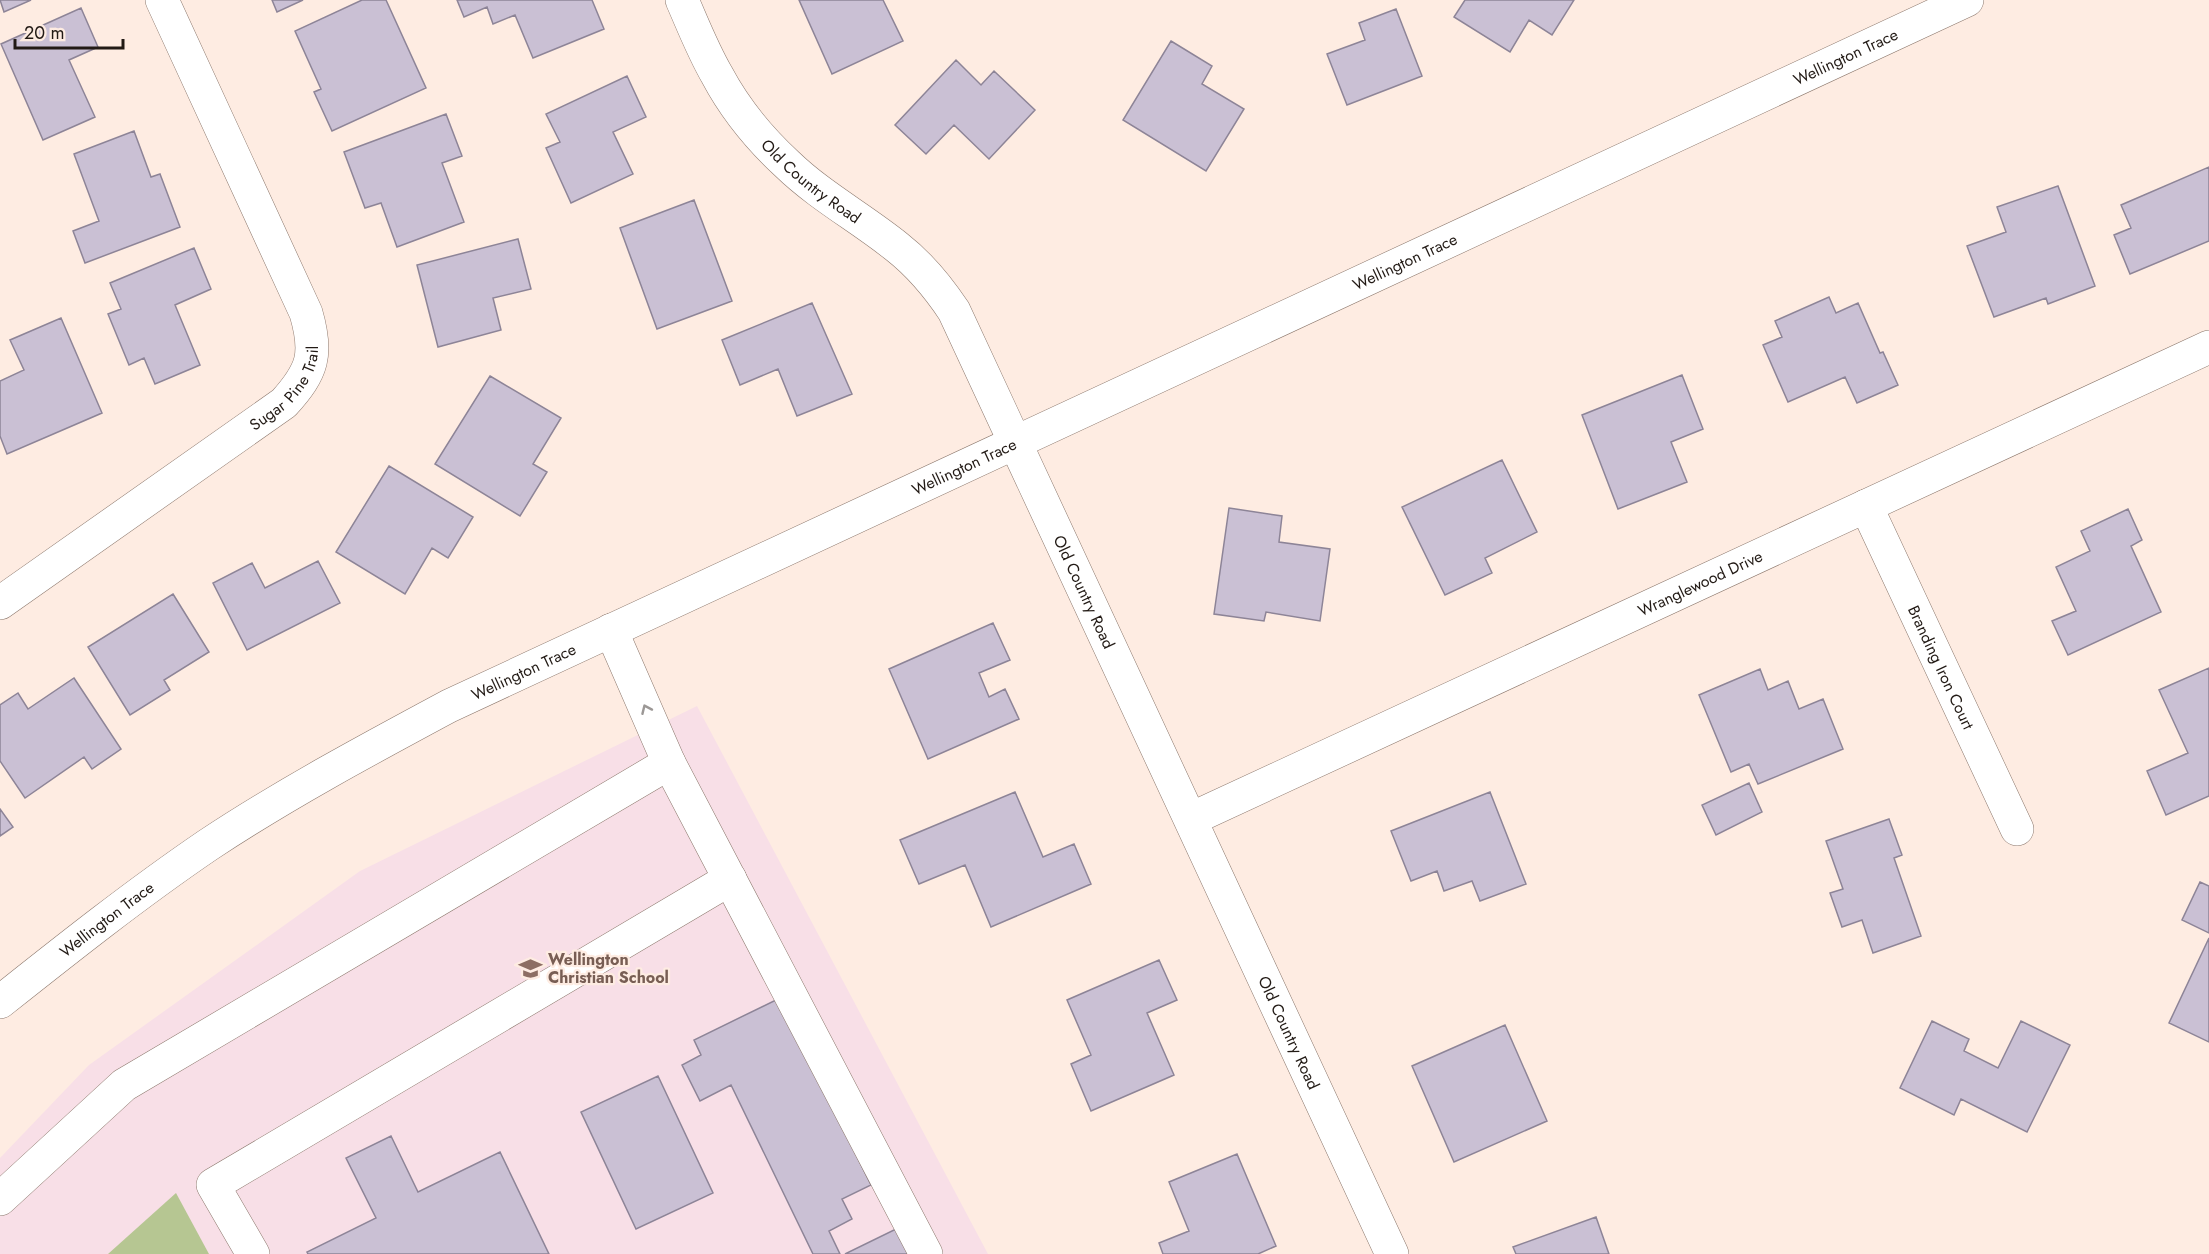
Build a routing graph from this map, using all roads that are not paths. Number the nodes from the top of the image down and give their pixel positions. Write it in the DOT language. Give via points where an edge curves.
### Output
graph roads {
  1 [pos="162,0"];
  2 [pos="682,0"];
  3 [pos="1967,0"];
  4 [pos="2209,346"];
  5 [pos="1016,441"];
  6 [pos="1866,506"];
  7 [pos="0,603"];
  8 [pos="611,630"];
  9 [pos="669,763"];
  10 [pos="1191,819"];
  11 [pos="2017,829"];
  12 [pos="730,879"];
  13 [pos="0,1002"];
  14 [pos="0,1198"];
  15 [pos="253,1254"];
  16 [pos="926,1254"];
  17 [pos="1392,1254"];
  1 -- 7 [label="street, Sugar Pine Trail" via="306,313 313,336 311,361 301,384 284,403"];
  2 -- 5 [label="street, Old Country Road" via="717,75 763,138 792,169 897,247 938,288 954,311"];
  3 -- 5 [label="street, Wellington Trace"];
  4 -- 6 [label="street, Wranglewood Drive"];
  5 -- 8 [label="street, Wellington Trace"];
  5 -- 10 [label="street, Old Country Road"];
  6 -- 10 [label="street, Wranglewood Drive"];
  6 -- 11 [label="street, Branding Iron Court"];
  9 -- 8 [label="street, one-way"];
  8 -- 13 [label="street, Wellington Trace" via="449,706 326,772 208,845 95,926"];
  9 -- 12 [label="street"];
  9 -- 14 [label="street" via="124,1085"];
  10 -- 17 [label="street, Old Country Road"];
  12 -- 15 [label="street" via="213,1185"];
  12 -- 16 [label="street"];
}
